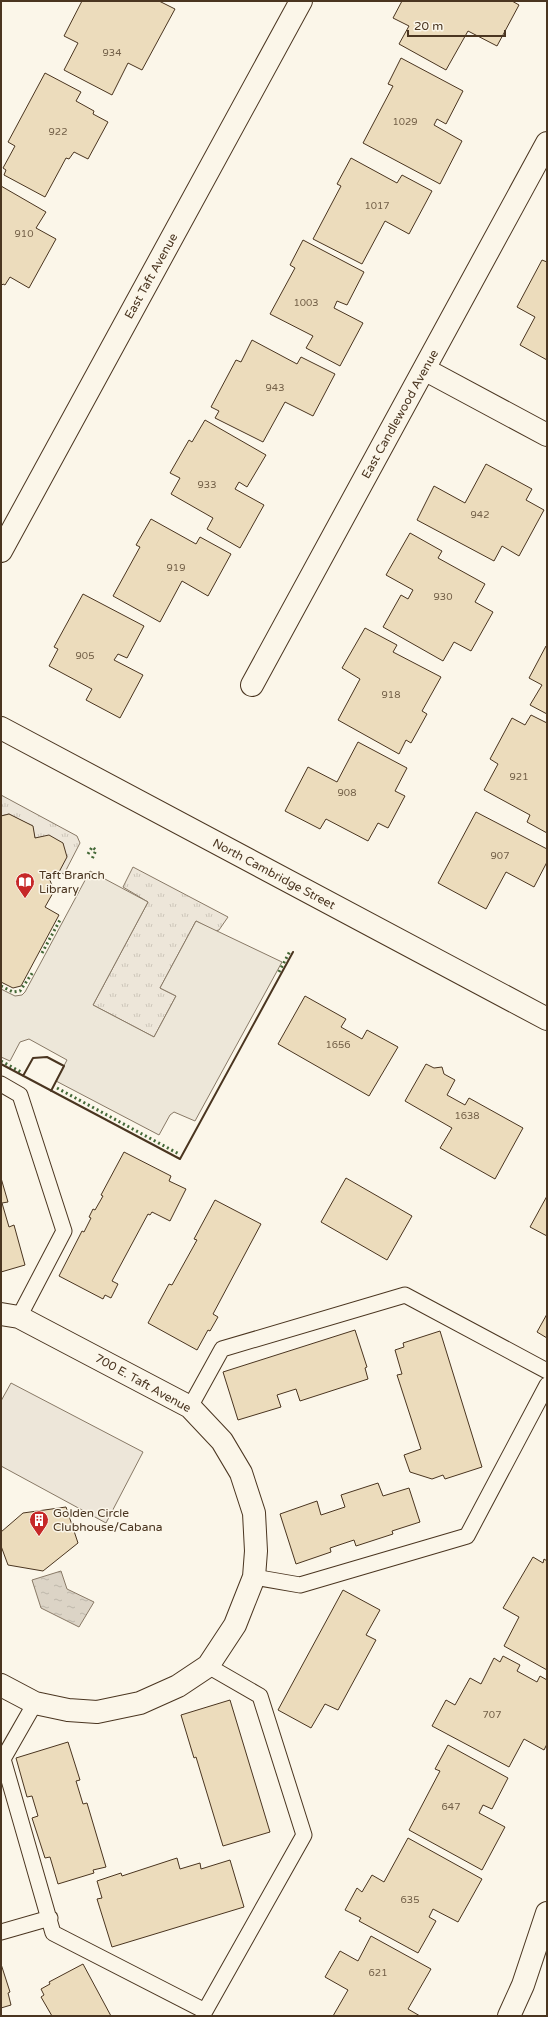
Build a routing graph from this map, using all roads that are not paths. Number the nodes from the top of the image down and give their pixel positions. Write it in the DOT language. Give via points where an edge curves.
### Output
graph roads {
  1 [pos="300,1"];
  2 [pos="547,143"];
  3 [pos="424,369"];
  4 [pos="547,435"];
  5 [pos="1,551"];
  6 [pos="252,685"];
  7 [pos="1,728"];
  8 [pos="547,1019"];
  9 [pos="1,1084"];
  10 [pos="10,1316"];
  11 [pos="547,1371"];
  12 [pos="547,1386"];
  13 [pos="190,1407"];
  14 [pos="254,1577"];
  15 [pos="208,1666"];
  16 [pos="1,1684"];
  17 [pos="35,1703"];
  18 [pos="547,1913"];
  19 [pos="50,1918"];
  20 [pos="1,1932"];
  21 [pos="204,2014"];
  22 [pos="510,2016"];
  1 -- 5 [label="street, East Taft Avenue"];
  2 -- 3 [label="street, East Candlewood Avenue"];
  3 -- 4 [label="street"];
  3 -- 6 [label="street, East Candlewood Avenue"];
  7 -- 8 [label="street, North Cambridge Street"];
  9 -- 10 [label="lane" via="20,1094 64,1231"];
  10 -- 13 [label="street, 700 E. Taft Avenue"];
  11 -- 13 [label="lane" via="405,1294 222,1349"];
  12 -- 14 [label="lane" via="467,1536 300,1585"];
  13 -- 14 [label="street, 700 E. Taft Avenue" via="222,1441 241,1473 254,1513"];
  14 -- 15 [label="street, 700 E. Taft Avenue" via="235,1625"];
  15 -- 17 [label="street, 700 E. Taft Avenue" via="178,1686 140,1703 97,1712 68,1710"];
  15 -- 21 [label="lane" via="260,1696 304,1835"];
  16 -- 17 [label="street, 700 E. Taft Avenue"];
  17 -- 19 [label="lane" via="3,1759"];
  18 -- 22 [label="street"];
  19 -- 20 [label="lane"];
  19 -- 21 [label="lane" via="54,1932"];
}
